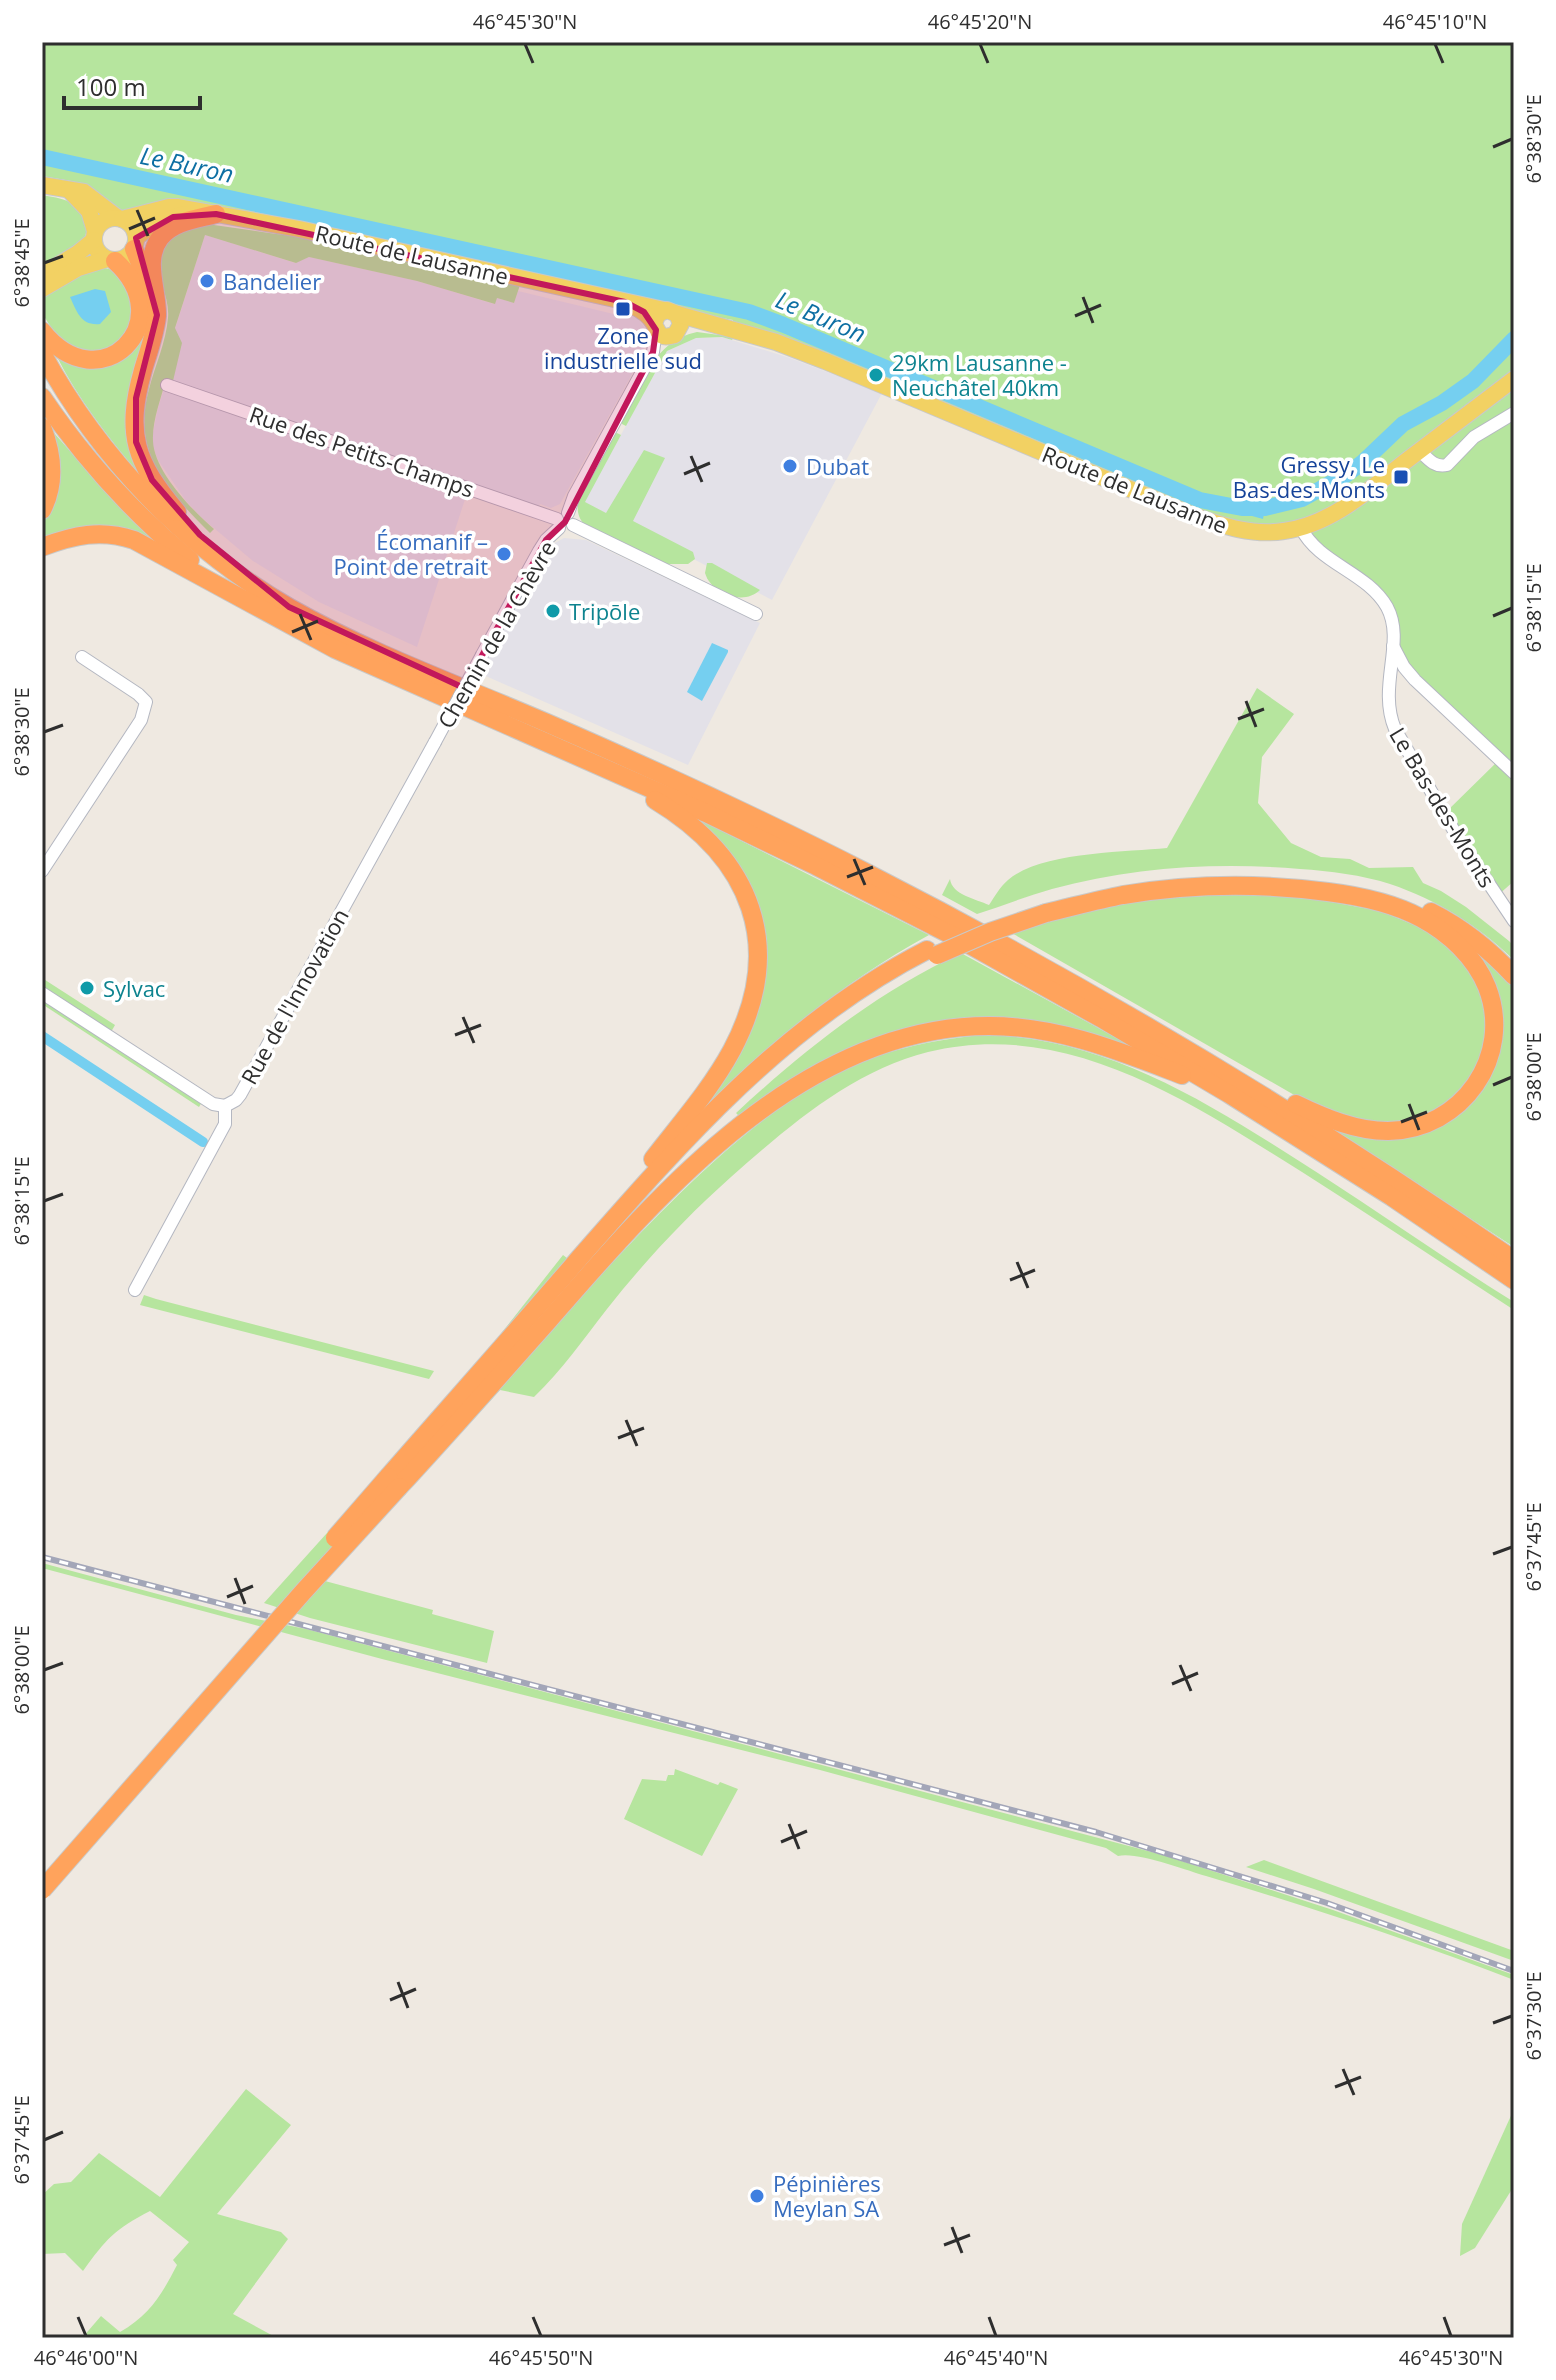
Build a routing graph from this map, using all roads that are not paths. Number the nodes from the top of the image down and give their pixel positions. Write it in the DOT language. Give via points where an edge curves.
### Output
graph roads {
  1 [pos="42,185"];
  2 [pos="68,190"];
  3 [pos="208,213"];
  4 [pos="120,219"];
  5 [pos="94,236"];
  6 [pos="135,244"];
  7 [pos="111,260"];
  8 [pos="42,275"];
  9 [pos="42,289"];
  10 [pos="157,309"];
  11 [pos="666,325"];
  12 [pos="45,342"];
  13 [pos="1514,379"];
  14 [pos="167,385"];
  15 [pos="42,397"];
  16 [pos="1514,413"];
  17 [pos="42,427"];
  18 [pos="1420,451"];
  19 [pos="42,510"];
  20 [pos="564,521"];
  21 [pos="1301,528"];
  22 [pos="42,547"];
  23 [pos="265,592"];
  24 [pos="756,614"];
  25 [pos="275,618"];
  26 [pos="1393,646"];
  27 [pos="82,657"];
  28 [pos="1408,672"];
  29 [pos="1388,688"];
  30 [pos="435,742"];
  31 [pos="591,760"];
  32 [pos="1514,773"];
  33 [pos="42,871"];
  34 [pos="1040,910"];
  35 [pos="1514,921"];
  36 [pos="932,952"];
  37 [pos="1514,976"];
  38 [pos="42,993"];
  39 [pos="1204,1059"];
  40 [pos="1229,1094"];
  41 [pos="225,1106"];
  42 [pos="590,1246"];
  43 [pos="1514,1260"];
  44 [pos="580,1271"];
  45 [pos="1514,1280"];
  46 [pos="135,1290"];
  47 [pos="42,1871"];
  48 [pos="42,1890"];
  1 -- 2 [label="main road"];
  2 -- 4 [label="main road" via="88,194"];
  2 -- 5 [label="main road" via="89,211"];
  3 -- 4 [label="main road, Route de Lausanne" via="169,207"];
  3 -- 6 [label="main road, Route de Lausanne" via="161,221"];
  3 -- 10 [label="highway" via="173,227 157,243 152,263"];
  3 -- 11 [label="main road, Route de Lausanne" via="625,302"];
  4 -- 5 [label="main road" via="106,220"];
  4 -- 6 [label="main road" via="132,227"];
  5 -- 7 [label="main road" via="97,250"];
  5 -- 8 [label="main road"];
  6 -- 7 [label="main road" via="125,258"];
  6 -- 10 [label="highway"];
  7 -- 9 [label="main road" via="78,268"];
  7 -- 12 [label="highway" via="131,279 139,299 139,324 129,343 109,358 88,361"];
  10 -- 23 [label="highway" via="134,412 141,458 160,491 186,520"];
  11 -- 20 [label="street, Chemin de la Chèvre"];
  11 -- 21 [label="main road, Route de Lausanne" via="731,330 776,342 1212,522 1261,533"];
  12 -- 23 [label="highway" via="83,420 138,487 200,545"];
  13 -- 18 [label="main road, Route de Lausanne"];
  14 -- 20 [label="street, Rue des Petits-Champs"];
  15 -- 25 [label="highway" via="92,464 151,526"];
  16 -- 18 [label="street" via="1474,437 1447,465 1433,463"];
  17 -- 19 [label="highway" via="52,471"];
  18 -- 21 [label="main road, Route de Lausanne" via="1344,507"];
  20 -- 24 [label="street, Rue des Petits-Champs"];
  20 -- 30 [label="street, Chemin de la Chèvre, bridge" via="539,551"];
  21 -- 26 [label="street, Le Bas-des-Monts" via="1308,540 1383,602 1392,619"];
  22 -- 25 [label="highway" via="89,533 124,536"];
  23 -- 39 [label="highway" via="355,641 824,851 1030,959"];
  25 -- 31 [label="highway" via="357,660"];
  26 -- 28 [label="street"];
  26 -- 29 [label="street, Le Bas-des-Monts"];
  27 -- 33 [label="street" via="146,702 141,720"];
  28 -- 29 [label="street"];
  28 -- 32 [label="street"];
  29 -- 35 [label="street, Le Bas-des-Monts" via="1390,717 1402,743"];
  30 -- 41 [label="street, Rue de l'Innovation" via="240,1095"];
  31 -- 40 [label="highway" via="913,915"];
  31 -- 42 [label="highway" via="682,817 720,851 746,896 758,955 750,1005 730,1052"];
  34 -- 36 [label="highway" via="986,923"];
  34 -- 37 [label="highway" via="1106,888 1178,878 1325,881 1420,906 1463,930"];
  34 -- 39 [label="highway" via="1194,887 1290,888 1362,898 1418,917 1456,943 1478,970 1493,1011 1491,1054 1475,1087 1446,1114 1409,1129 1385,1131 1336,1121"];
  36 -- 42 [label="highway" via="857,990 769,1057"];
  36 -- 44 [label="highway" via="776,1065"];
  38 -- 41 [label="street" via="213,1104"];
  39 -- 43 [label="highway"];
  40 -- 44 [label="highway" via="1105,1046 1039,1030 966,1026 894,1039 848,1056 765,1108"];
  40 -- 45 [label="highway"];
  41 -- 46 [label="street, Rue de l'Innovation" via="225,1124"];
  42 -- 44 [label="highway"];
  44 -- 47 [label="highway, bridge"];
  44 -- 48 [label="highway, bridge" via="542,1327"];
}
